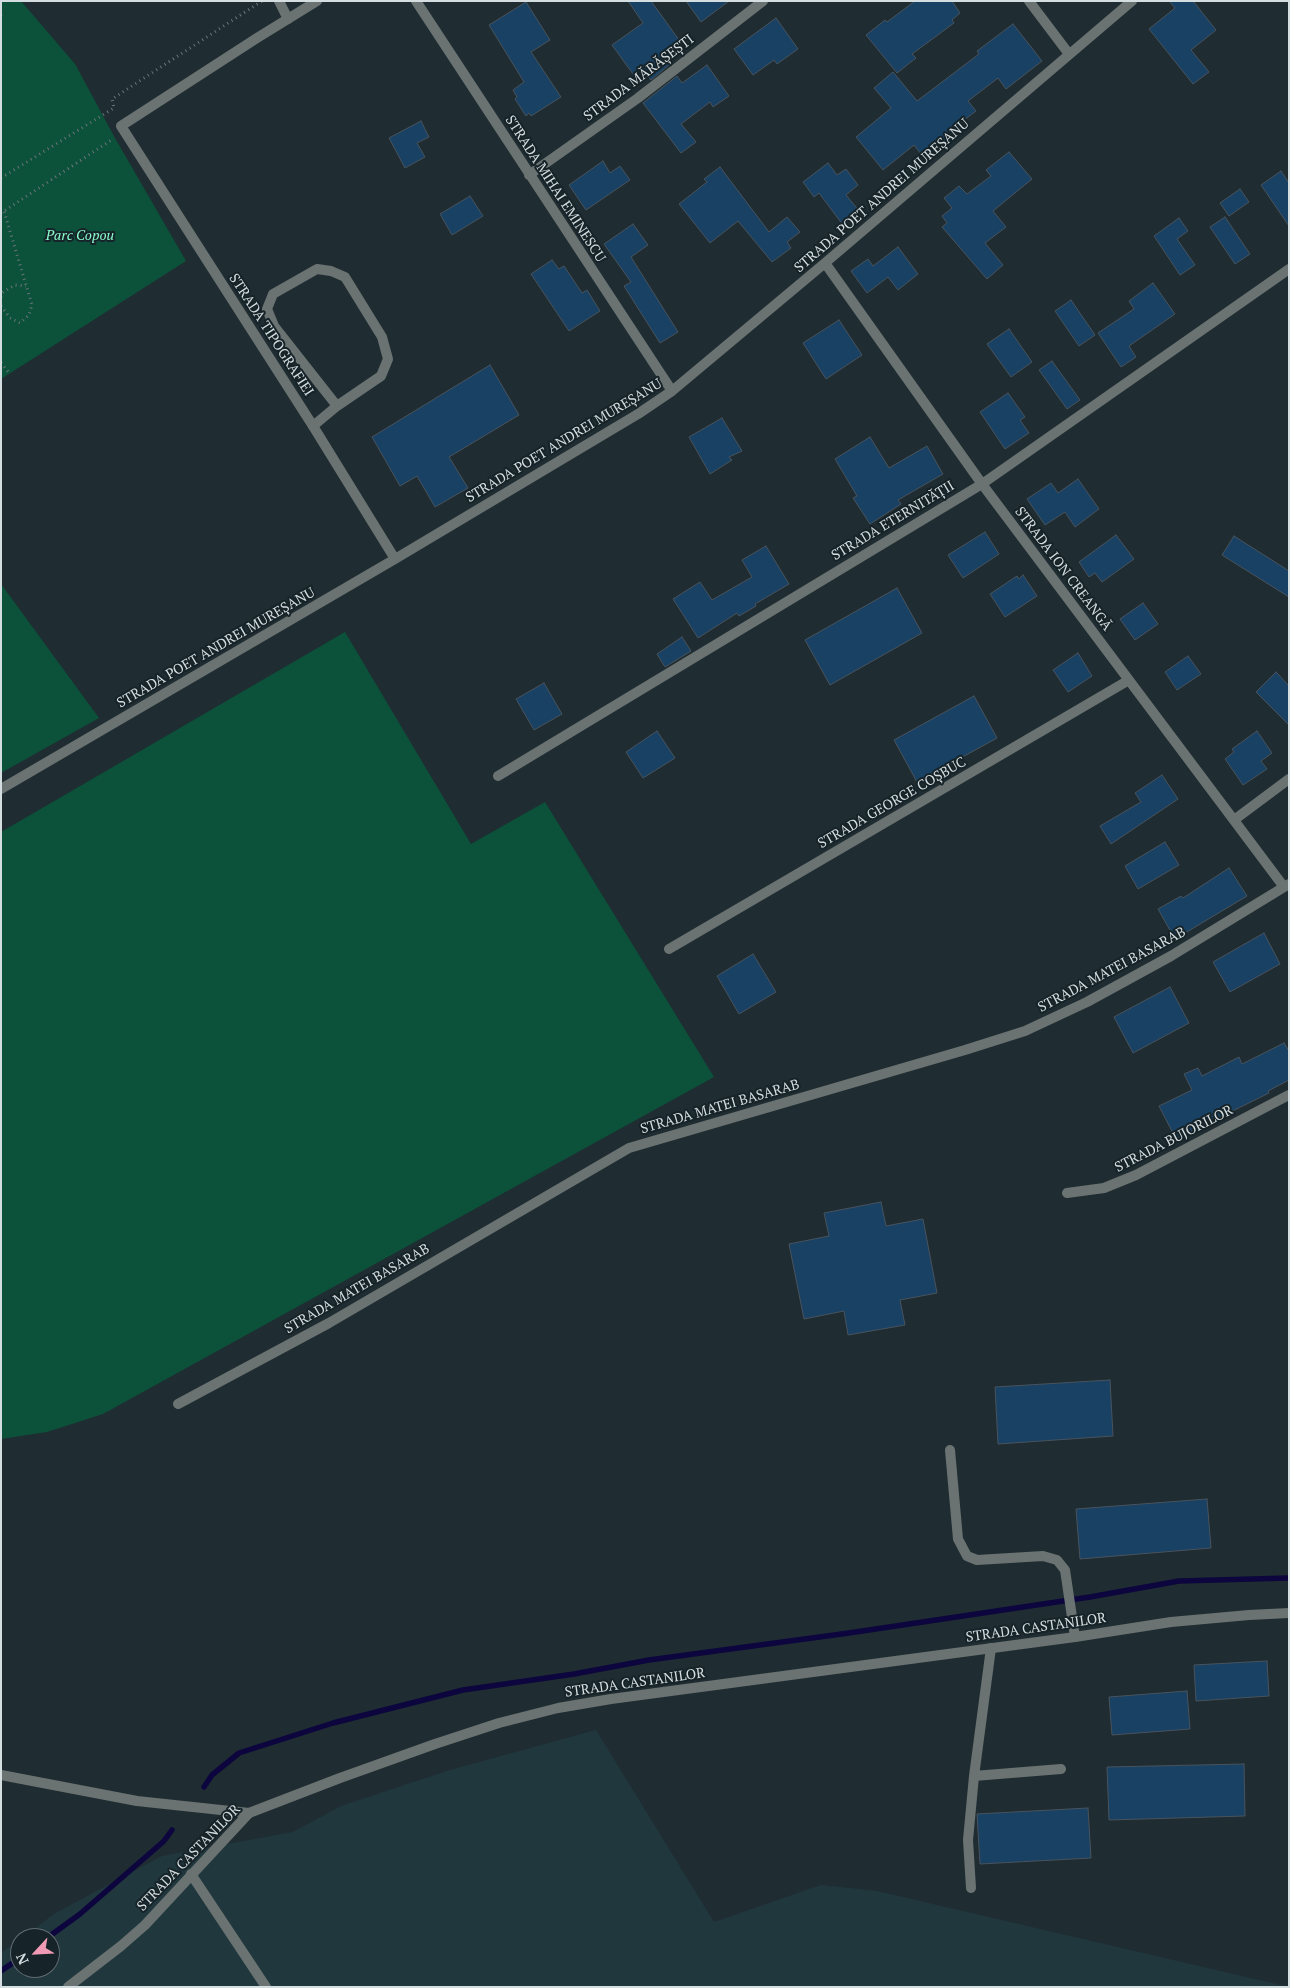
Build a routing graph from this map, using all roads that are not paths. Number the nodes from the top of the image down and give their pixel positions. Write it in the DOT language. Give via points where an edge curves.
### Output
graph roads {
  1 [pos="280,1"];
  2 [pos="317,1"];
  3 [pos="416,1"];
  4 [pos="763,1"];
  5 [pos="1029,1"];
  6 [pos="1132,1"];
  7 [pos="288,19"];
  8 [pos="1069,54"];
  9 [pos="529,175"];
  10 [pos="825,264"];
  11 [pos="1289,269"];
  12 [pos="672,391"];
  13 [pos="337,406"];
  14 [pos="313,426"];
  15 [pos="982,484"];
  16 [pos="395,559"];
  17 [pos="1129,680"];
  18 [pos="498,776"];
  19 [pos="1289,779"];
  20 [pos="1,789"];
  21 [pos="1234,820"];
  22 [pos="1286,885"];
  23 [pos="669,949"];
  24 [pos="1289,1095"];
  25 [pos="1067,1193"];
  26 [pos="178,1404"];
  27 [pos="950,1450"];
  28 [pos="1289,1613"];
  29 [pos="1075,1637"];
  30 [pos="991,1648"];
  31 [pos="1061,1769"];
  32 [pos="1,1775"];
  33 [pos="974,1776"];
  34 [pos="249,1813"];
  35 [pos="191,1874"];
  36 [pos="971,1888"];
  37 [pos="68,1987"];
  38 [pos="266,1987"];
  1 -- 7 [label="street"];
  2 -- 7 [label="street"];
  3 -- 9 [label="street, STRADA MIHAI EMINESCU"];
  4 -- 9 [label="street, STRADA MĂRĂȘEȘTI" via="638,98"];
  5 -- 8 [label="street"];
  6 -- 8 [label="street, STRADA POET ANDREI MUREȘANU"];
  7 -- 14 [label="street, STRADA TIPOGRAFIEI" via="121,126"];
  8 -- 10 [label="street, STRADA POET ANDREI MUREȘANU"];
  9 -- 12 [label="street, STRADA MIHAI EMINESCU"];
  10 -- 12 [label="street, STRADA POET ANDREI MUREȘANU"];
  10 -- 15 [label="street, STRADA ION CREANGĂ"];
  11 -- 15 [label="street, STRADA ETERNITĂȚII"];
  12 -- 16 [label="street, STRADA POET ANDREI MUREȘANU"];
  13 -- 13 [label="street" via="381,376 388,359 382,337 345,277 317,269 273,294 267,309 274,326"];
  13 -- 14 [label="street"];
  14 -- 16 [label="street, STRADA TIPOGRAFIEI"];
  15 -- 17 [label="street, STRADA ION CREANGĂ"];
  15 -- 18 [label="street, STRADA ETERNITĂȚII"];
  16 -- 20 [label="street, STRADA POET ANDREI MUREȘANU"];
  17 -- 21 [label="street, STRADA ION CREANGĂ"];
  17 -- 23 [label="street, STRADA GEORGE COȘBUC"];
  19 -- 21 [label="street"];
  21 -- 22 [label="street, STRADA ION CREANGĂ"];
  22 -- 26 [label="street, STRADA MATEI BASARAB" via="1171,956 1087,1002 1025,1030 629,1148 329,1323"];
  24 -- 25 [label="street, STRADA BUJORILOR" via="1136,1175 1104,1188"];
  27 -- 29 [label="street" via="958,1539 967,1556 976,1560 1043,1556 1057,1560 1065,1570"];
  28 -- 29 [label="street, STRADA CASTANILOR" via="1171,1622"];
  29 -- 30 [label="street, STRADA CASTANILOR"];
  30 -- 33 [label="street"];
  30 -- 34 [label="street, STRADA CASTANILOR" via="558,1708 435,1744"];
  31 -- 33 [label="street"];
  32 -- 34 [label="street" via="136,1801"];
  33 -- 36 [label="street" via="968,1840"];
  34 -- 35 [label="street, STRADA CASTANILOR"];
  35 -- 37 [label="street, STRADA CASTANILOR" via="144,1925"];
  35 -- 38 [label="street"];
}
